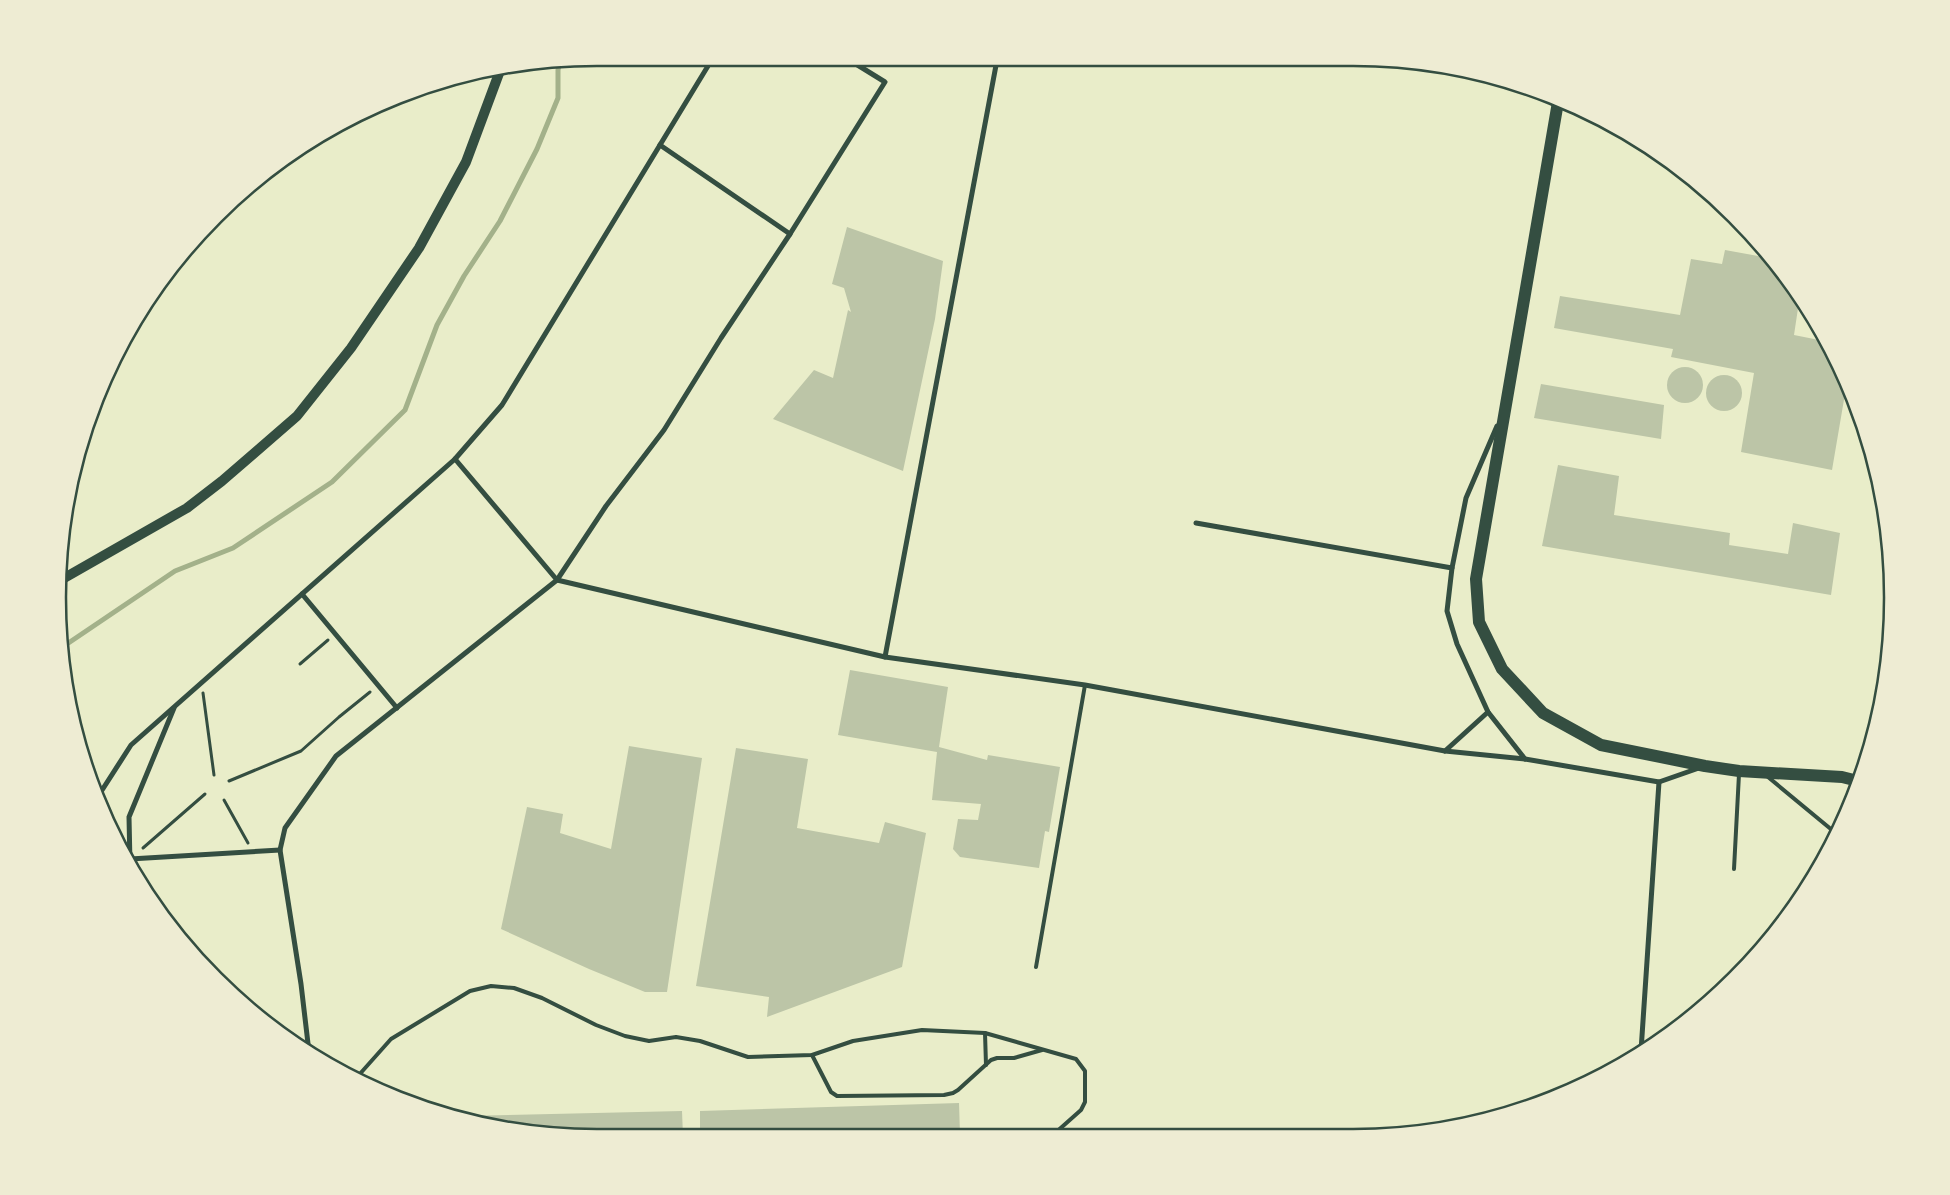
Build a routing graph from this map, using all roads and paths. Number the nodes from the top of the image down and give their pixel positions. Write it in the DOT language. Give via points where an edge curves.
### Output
graph roads {
  1 [pos="708,66"];
  2 [pos="859,66"];
  3 [pos="996,66"];
  4 [pos="498,75"];
  5 [pos="1557,107"];
  6 [pos="660,145"];
  7 [pos="790,234"];
  8 [pos="1505,407"];
  9 [pos="455,459"];
  10 [pos="1196,523"];
  11 [pos="1452,568"];
  12 [pos="67,577"];
  13 [pos="557,580"];
  14 [pos="302,594"];
  15 [pos="335,634"];
  16 [pos="886,657"];
  17 [pos="300,664"];
  18 [pos="202,682"];
  19 [pos="1085,685"];
  20 [pos="379,686"];
  21 [pos="175,706"];
  22 [pos="397,708"];
  23 [pos="1488,712"];
  24 [pos="1445,751"];
  25 [pos="1525,759"];
  26 [pos="1705,766"];
  27 [pos="1739,771"];
  28 [pos="1762,772"];
  29 [pos="214,774"];
  30 [pos="1852,779"];
  31 [pos="229,781"];
  32 [pos="1658,782"];
  33 [pos="102,789"];
  34 [pos="205,794"];
  35 [pos="224,800"];
  36 [pos="1830,829"];
  37 [pos="130,849"];
  38 [pos="280,850"];
  39 [pos="253,852"];
  40 [pos="134,857"];
  41 [pos="136,861"];
  42 [pos="1734,870"];
  43 [pos="1036,967"];
  44 [pos="985,1033"];
  45 [pos="308,1043"];
  46 [pos="1641,1043"];
  47 [pos="1042,1050"];
  48 [pos="812,1055"];
  49 [pos="986,1065"];
  50 [pos="361,1073"];
  51 [pos="1060,1129"];
  1 -- 6 [label="street"];
  2 -- 7 [label="street" via="885,82"];
  3 -- 16 [label="street"];
  4 -- 12 [label="main road" via="466,162 419,248 351,348 297,416 187,508"];
  5 -- 8 [label="main road"];
  6 -- 7 [label="street"];
  6 -- 9 [label="street" via="502,405"];
  7 -- 13 [label="street" via="664,430 606,506"];
  8 -- 11 [label="street" via="1466,498"];
  8 -- 26 [label="main road" via="1476,580 1479,622 1502,669 1543,713 1601,745"];
  9 -- 13 [label="street"];
  9 -- 14 [label="street"];
  10 -- 11 [label="street"];
  11 -- 23 [label="street" via="1447,611 1457,644"];
  13 -- 16 [label="street"];
  13 -- 22 [label="street"];
  14 -- 15 [label="street"];
  14 -- 18 [label="street"];
  15 -- 17 [label="path"];
  15 -- 20 [label="street"];
  16 -- 19 [label="street"];
  18 -- 21 [label="street"];
  18 -- 29 [label="path"];
  19 -- 24 [label="street"];
  19 -- 43 [label="lane"];
  20 -- 22 [label="street"];
  20 -- 31 [label="path" via="301,751"];
  21 -- 33 [label="street" via="131,745"];
  21 -- 37 [label="street" via="129,817"];
  22 -- 38 [label="street" via="336,756 285,828"];
  23 -- 24 [label="street"];
  23 -- 25 [label="street"];
  24 -- 25 [label="street"];
  25 -- 32 [label="street"];
  26 -- 27 [label="main road"];
  26 -- 32 [label="street"];
  27 -- 28 [label="main road"];
  27 -- 42 [label="lane"];
  28 -- 30 [label="main road"];
  28 -- 36 [label="lane"];
  32 -- 46 [label="street"];
  34 -- 40 [label="path"];
  35 -- 39 [label="path"];
  38 -- 39 [label="street"];
  38 -- 45 [label="street"];
  39 -- 41 [label="street"];
  44 -- 47 [label="lane"];
  44 -- 48 [label="lane" via="922,1030 854,1042"];
  44 -- 49 [label="lane"];
  47 -- 49 [label="lane" via="1014,1058 997,1058"];
  47 -- 51 [label="lane" via="1076,1059 1085,1071 1085,1102 1081,1110"];
  48 -- 49 [label="lane" via="837,1096 953,1093"];
  48 -- 50 [label="lane" via="748,1057 700,1041 676,1037 649,1041 625,1036 542,998 514,988 491,986 470,991 391,1039"];
}
